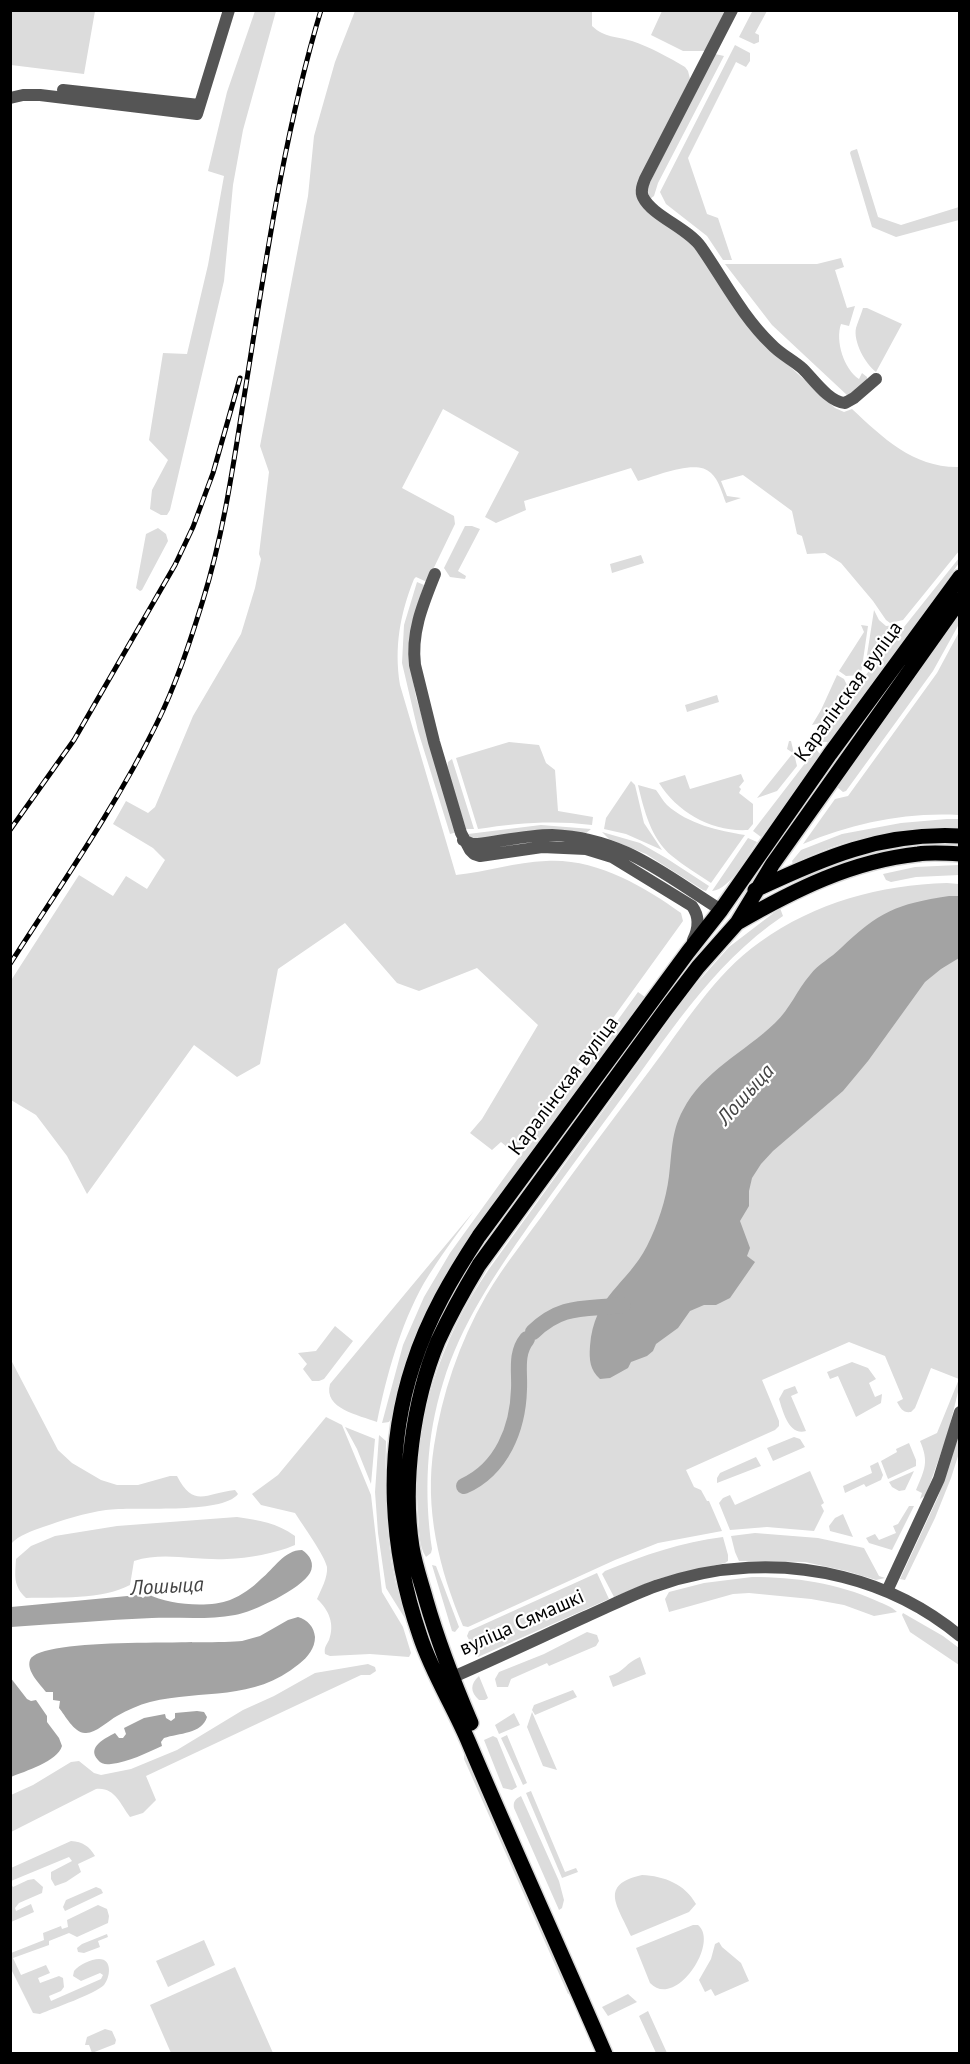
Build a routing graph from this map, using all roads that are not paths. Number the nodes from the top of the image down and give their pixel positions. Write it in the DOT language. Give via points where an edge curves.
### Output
graph roads {
  1 [pos="229,10"];
  2 [pos="732,10"];
  3 [pos="10,90"];
  4 [pos="10,98"];
  5 [pos="198,110"];
  6 [pos="876,379"];
  7 [pos="435,573"];
  8 [pos="960,577"];
  9 [pos="960,600"];
  10 [pos="941,613"];
  11 [pos="960,836"];
  12 [pos="464,840"];
  13 [pos="960,854"];
  14 [pos="772,865"];
  15 [pos="782,878"];
  16 [pos="756,889"];
  17 [pos="722,910"];
  18 [pos="737,923"];
  19 [pos="688,952"];
  20 [pos="542,1152"];
  21 [pos="555,1162"];
  22 [pos="960,1412"];
  23 [pos="887,1591"];
  24 [pos="960,1636"];
  25 [pos="447,1680"];
  26 [pos="605,2054"];
  27 [pos="615,2054"];
  1 -- 5 [label="street"];
  2 -- 6 [label="street" via="645,179 643,196 700,246 750,321 772,346 799,365 834,400 850,401"];
  3 -- 5 [label="street" via="34,87"];
  4 -- 5 [label="street" via="39,95"];
  7 -- 12 [label="street" via="419,614 413,653 434,742"];
  8 -- 10 [label="main road, Каралінская вуліца"];
  9 -- 10 [label="main road, Каралінская вуліца"];
  10 -- 14 [label="main road, Каралінская вуліца"];
  10 -- 17 [label="main road, Каралінская вуліца" via="824,763"];
  11 -- 15 [label="main road" via="875,843 831,856"];
  12 -- 17 [label="street" via="478,844 549,835 594,840 644,860"];
  12 -- 19 [label="street" via="480,856 553,847 586,849 612,857 694,908 698,927"];
  13 -- 18 [label="main road" via="920,853 850,868 801,888"];
  14 -- 15 [label="main road" via="771,873"];
  14 -- 16 [label="main road, Каралінская вуліца"];
  15 -- 16 [label="main road"];
  16 -- 17 [label="main road"];
  16 -- 18 [label="main road, Каралінская вуліца"];
  17 -- 18 [label="main road"];
  17 -- 19 [label="main road, Каралінская вуліца"];
  18 -- 21 [label="main road, Каралінская вуліца" via="692,976"];
  19 -- 20 [label="main road, Каралінская вуліца"];
  20 -- 21 [label="main road" via="546,1161"];
  20 -- 25 [label="main road, Каралінская вуліца" via="454,1275 425,1333 403,1403 395,1466 400,1567 417,1627"];
  21 -- 25 [label="main road, Каралінская вуліца" via="479,1265 456,1304 422,1389 411,1456 410,1531"];
  22 -- 23 [label="street" via="939,1479"];
  23 -- 24 [label="street, вуліца Сямашкі" via="940,1619"];
  23 -- 25 [label="street, вуліца Сямашкі" via="802,1569 706,1572 642,1592"];
  25 -- 26 [label="main road" via="495,1805"];
  25 -- 27 [label="main road, вуліца Сямашкі"];
}
